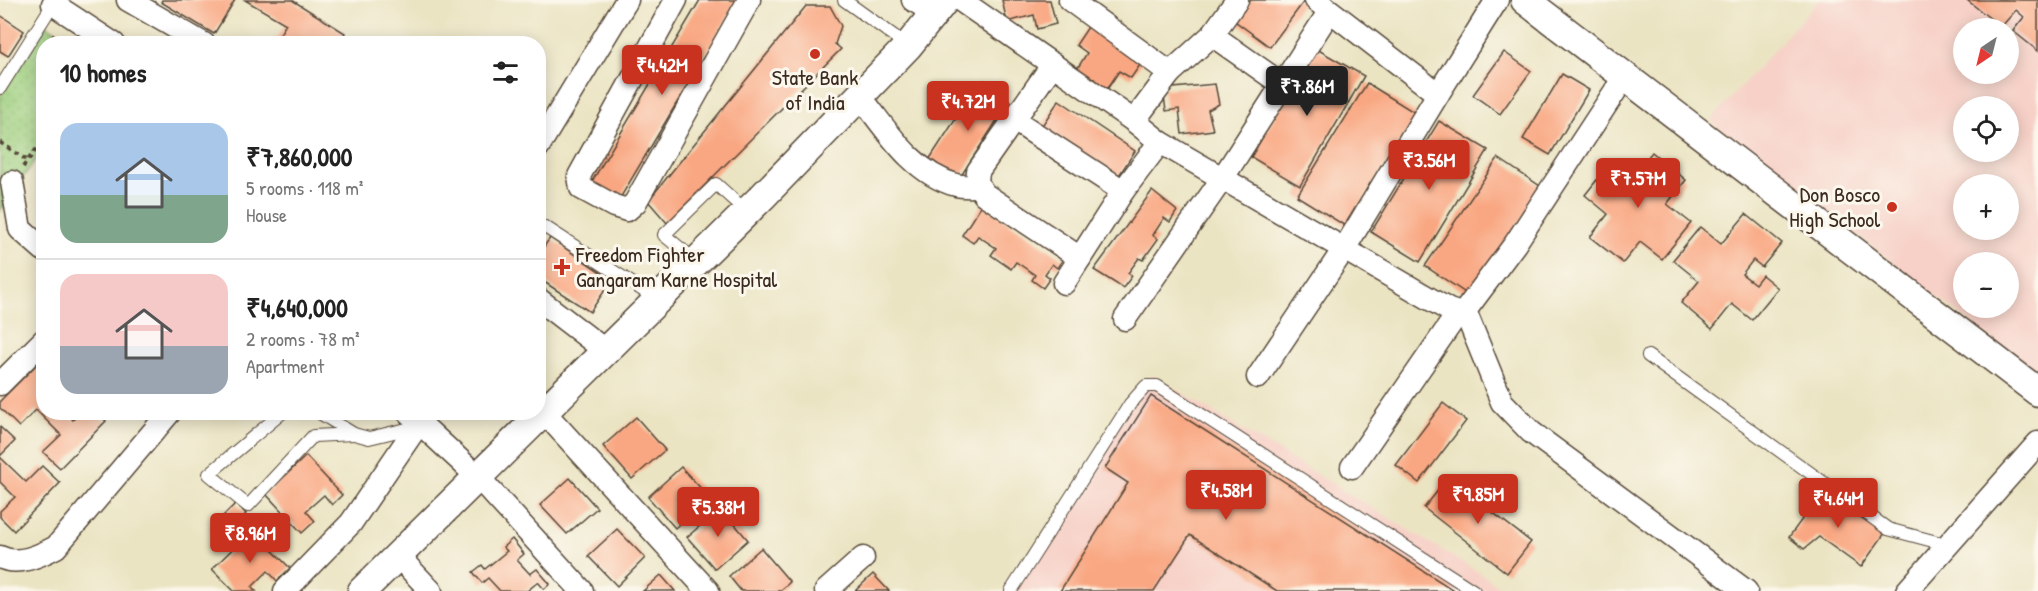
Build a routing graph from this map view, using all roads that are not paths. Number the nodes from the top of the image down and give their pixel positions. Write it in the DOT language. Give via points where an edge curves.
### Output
graph roads {
  1 [pos="128,0"];
  2 [pos="627,0"];
  3 [pos="676,0"];
  4 [pos="749,0"];
  5 [pos="844,0"];
  6 [pos="960,0"];
  7 [pos="1070,0"];
  8 [pos="1237,0"];
  9 [pos="1497,0"];
  10 [pos="1525,0"];
  11 [pos="51,2"];
  12 [pos="931,4"];
  13 [pos="1323,6"];
  14 [pos="1212,35"];
  15 [pos="102,36"];
  16 [pos="190,36"];
  17 [pos="908,46"];
  18 [pos="1053,64"];
  19 [pos="1170,73"];
  20 [pos="1625,76"];
  21 [pos="1283,85"];
  22 [pos="0,88"];
  23 [pos="1438,94"];
  24 [pos="860,96"];
  25 [pos="1014,120"];
  26 [pos="1134,121"];
  27 [pos="546,134"];
  28 [pos="1160,142"];
  29 [pos="1222,179"];
  30 [pos="12,182"];
  31 [pos="979,186"];
  32 [pos="1123,191"];
  33 [pos="747,212"];
  34 [pos="546,228"];
  35 [pos="36,243"];
  36 [pos="1344,249"];
  37 [pos="1080,258"];
  38 [pos="697,262"];
  39 [pos="1064,283"];
  40 [pos="658,300"];
  41 [pos="546,305"];
  42 [pos="1461,312"];
  43 [pos="1125,319"];
  44 [pos="36,348"];
  45 [pos="607,352"];
  46 [pos="1648,356"];
  47 [pos="1257,377"];
  48 [pos="0,384"];
  49 [pos="2038,392"];
  50 [pos="546,410"];
  51 [pos="546,414"];
  52 [pos="163,420"];
  53 [pos="273,420"];
  54 [pos="331,420"];
  55 [pos="414,420"];
  56 [pos="536,420"];
  57 [pos="354,434"];
  58 [pos="2038,443"];
  59 [pos="1352,468"];
  60 [pos="478,477"];
  61 [pos="1948,544"];
  62 [pos="398,556"];
  63 [pos="0,557"];
  64 [pos="863,558"];
  65 [pos="285,591"];
  66 [pos="362,591"];
  67 [pos="431,591"];
  68 [pos="582,591"];
  69 [pos="708,591"];
  70 [pos="826,591"];
  71 [pos="1011,591"];
  72 [pos="1474,591"];
  73 [pos="1746,591"];
  74 [pos="1907,591"];
  1 -- 16 [label="street"];
  2 -- 27 [label="street"];
  3 -- 4 [label="street" via="579,176 581,188 627,210 635,203"];
  5 -- 17 [label="lane"];
  6 -- 18 [label="street"];
  7 -- 19 [label="street"];
  8 -- 14 [label="street"];
  9 -- 23 [label="street"];
  10 -- 20 [label="street"];
  11 -- 15 [label="street"];
  11 -- 22 [label="lane"];
  12 -- 17 [label="street"];
  13 -- 21 [label="street"];
  13 -- 23 [label="street"];
  14 -- 19 [label="street"];
  14 -- 21 [label="street"];
  17 -- 24 [label="street"];
  18 -- 25 [label="street"];
  18 -- 26 [label="street"];
  19 -- 26 [label="street"];
  20 -- 42 [label="street" via="1515,244"];
  20 -- 49 [label="street"];
  21 -- 29 [label="street"];
  23 -- 36 [label="street"];
  24 -- 31 [label="street" via="912,159 936,177 957,186"];
  24 -- 33 [label="street"];
  25 -- 31 [label="street" via="978,171"];
  25 -- 32 [label="street"];
  26 -- 28 [label="street"];
  28 -- 29 [label="street"];
  28 -- 32 [label="street"];
  29 -- 36 [label="street"];
  29 -- 43 [label="street"];
  30 -- 35 [label="street" via="20,230"];
  31 -- 37 [label="street" via="984,194"];
  32 -- 37 [label="street"];
  33 -- 38 [label="street"];
  33 -- 38 [label="lane" via="716,184 664,235"];
  34 -- 40 [label="lane"];
  36 -- 42 [label="street"];
  36 -- 47 [label="street"];
  37 -- 39 [label="street"];
  38 -- 40 [label="street"];
  40 -- 45 [label="street"];
  41 -- 45 [label="street"];
  42 -- 59 [label="street"];
  42 -- 73 [label="street" via="1502,402 1531,432"];
  44 -- 48 [label="street"];
  45 -- 50 [label="street"];
  46 -- 61 [label="lane" via="1888,529"];
  51 -- 69 [label="street"];
  52 -- 63 [label="street" via="56,547 36,557 9,561"];
  53 -- 57 [label="lane" via="209,474 248,506 313,436"];
  54 -- 57 [label="lane"];
  55 -- 57 [label="lane" via="369,438"];
  55 -- 60 [label="street"];
  55 -- 65 [label="street" via="351,523"];
  56 -- 60 [label="street"];
  58 -- 61 [label="street"];
  60 -- 62 [label="street"];
  60 -- 68 [label="street"];
  61 -- 74 [label="street"];
  62 -- 66 [label="street"];
  62 -- 67 [label="street"];
  64 -- 70 [label="street"];
  71 -- 72 [label="lane" via="1130,404 1146,386 1157,386"];
}
